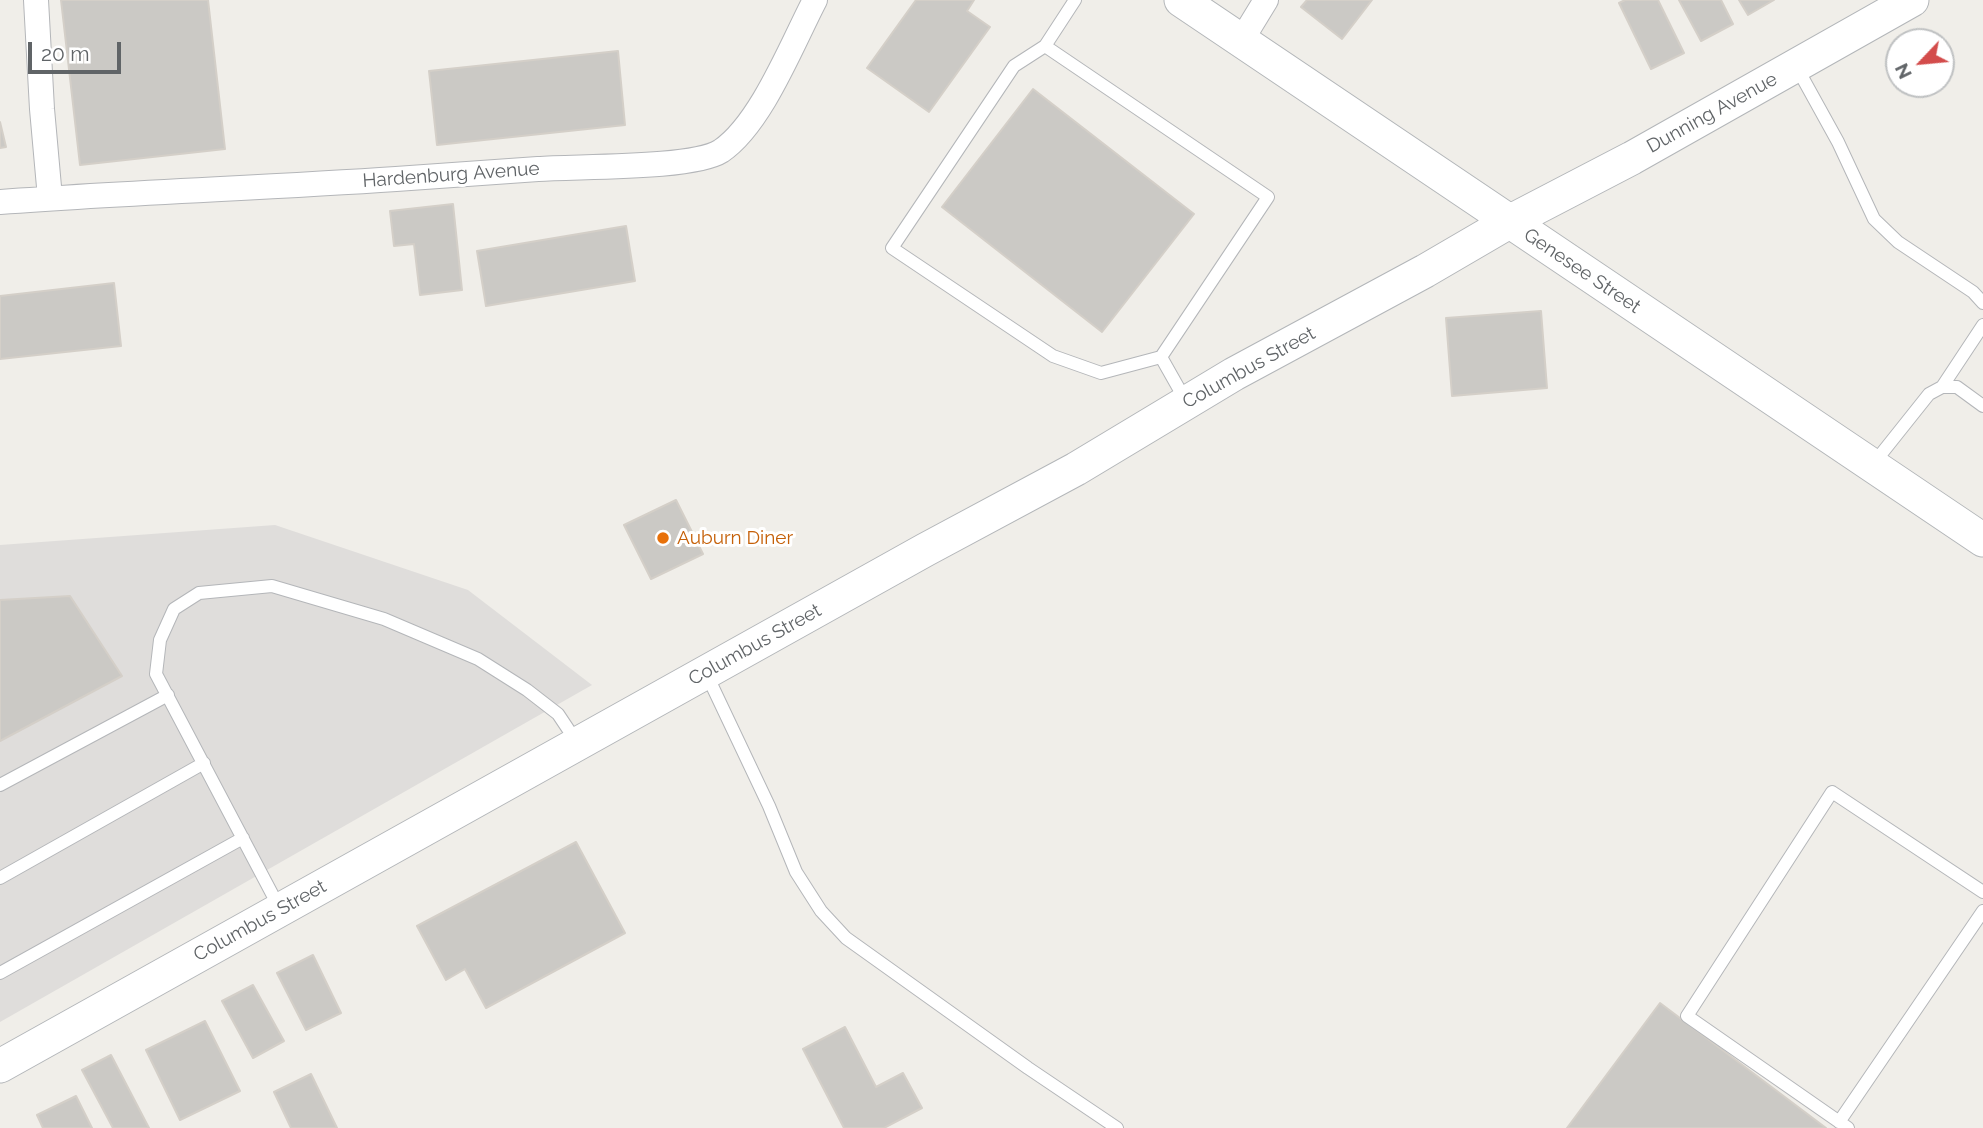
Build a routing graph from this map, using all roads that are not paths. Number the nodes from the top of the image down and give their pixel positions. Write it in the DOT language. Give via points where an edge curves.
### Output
graph roads {
  1 [pos="36,0"];
  2 [pos="815,0"];
  3 [pos="1075,0"];
  4 [pos="1181,0"];
  5 [pos="1266,0"];
  6 [pos="1912,0"];
  7 [pos="1241,41"];
  8 [pos="1045,46"];
  9 [pos="1796,66"];
  10 [pos="50,198"];
  11 [pos="0,202"];
  12 [pos="1508,222"];
  13 [pos="1983,303"];
  14 [pos="1983,325"];
  15 [pos="1161,357"];
  16 [pos="1942,387"];
  17 [pos="1187,403"];
  18 [pos="1983,406"];
  19 [pos="1872,465"];
  20 [pos="1983,540"];
  21 [pos="705,673"];
  22 [pos="168,695"];
  23 [pos="578,744"];
  24 [pos="204,763"];
  25 [pos="0,785"];
  26 [pos="243,838"];
  27 [pos="0,878"];
  28 [pos="1983,892"];
  29 [pos="281,910"];
  30 [pos="1983,911"];
  31 [pos="0,972"];
  32 [pos="0,1066"];
  33 [pos="1844,1125"];
  34 [pos="1110,1126"];
  1 -- 10 [label="street"];
  2 -- 10 [label="street, Hardenburg Avenue" via="756,115 719,152 701,159"];
  3 -- 8 [label="lane"];
  4 -- 7 [label="street, Genesee Street"];
  5 -- 7 [label="street"];
  6 -- 9 [label="street, Dunning Avenue"];
  7 -- 12 [label="street, Genesee Street"];
  8 -- 15 [label="lane" via="1268,197"];
  8 -- 15 [label="lane" via="1014,66 892,248 1053,356 1101,373"];
  9 -- 12 [label="street, Dunning Avenue"];
  9 -- 13 [label="lane" via="1874,219 1898,242"];
  10 -- 11 [label="street, Hardenburg Avenue"];
  12 -- 17 [label="street, Columbus Street"];
  12 -- 19 [label="street, Genesee Street"];
  14 -- 16 [label="lane"];
  15 -- 17 [label="lane"];
  16 -- 18 [label="lane" via="1957,387"];
  16 -- 19 [label="lane" via="1929,394"];
  17 -- 21 [label="street, Columbus Street"];
  19 -- 20 [label="street, Genesee Street"];
  21 -- 23 [label="street, Columbus Street"];
  21 -- 34 [label="lane" via="796,872 821,911 846,938"];
  22 -- 23 [label="lane" via="156,674 160,640 174,609 199,593 272,586 384,619 478,659 558,714"];
  22 -- 24 [label="lane"];
  22 -- 25 [label="lane"];
  23 -- 29 [label="street, Columbus Street"];
  24 -- 26 [label="lane"];
  24 -- 27 [label="lane"];
  26 -- 29 [label="lane"];
  26 -- 31 [label="lane"];
  28 -- 33 [label="lane" via="1832,792 1687,1016"];
  29 -- 32 [label="street, Columbus Street"];
  30 -- 33 [label="lane"];
}
